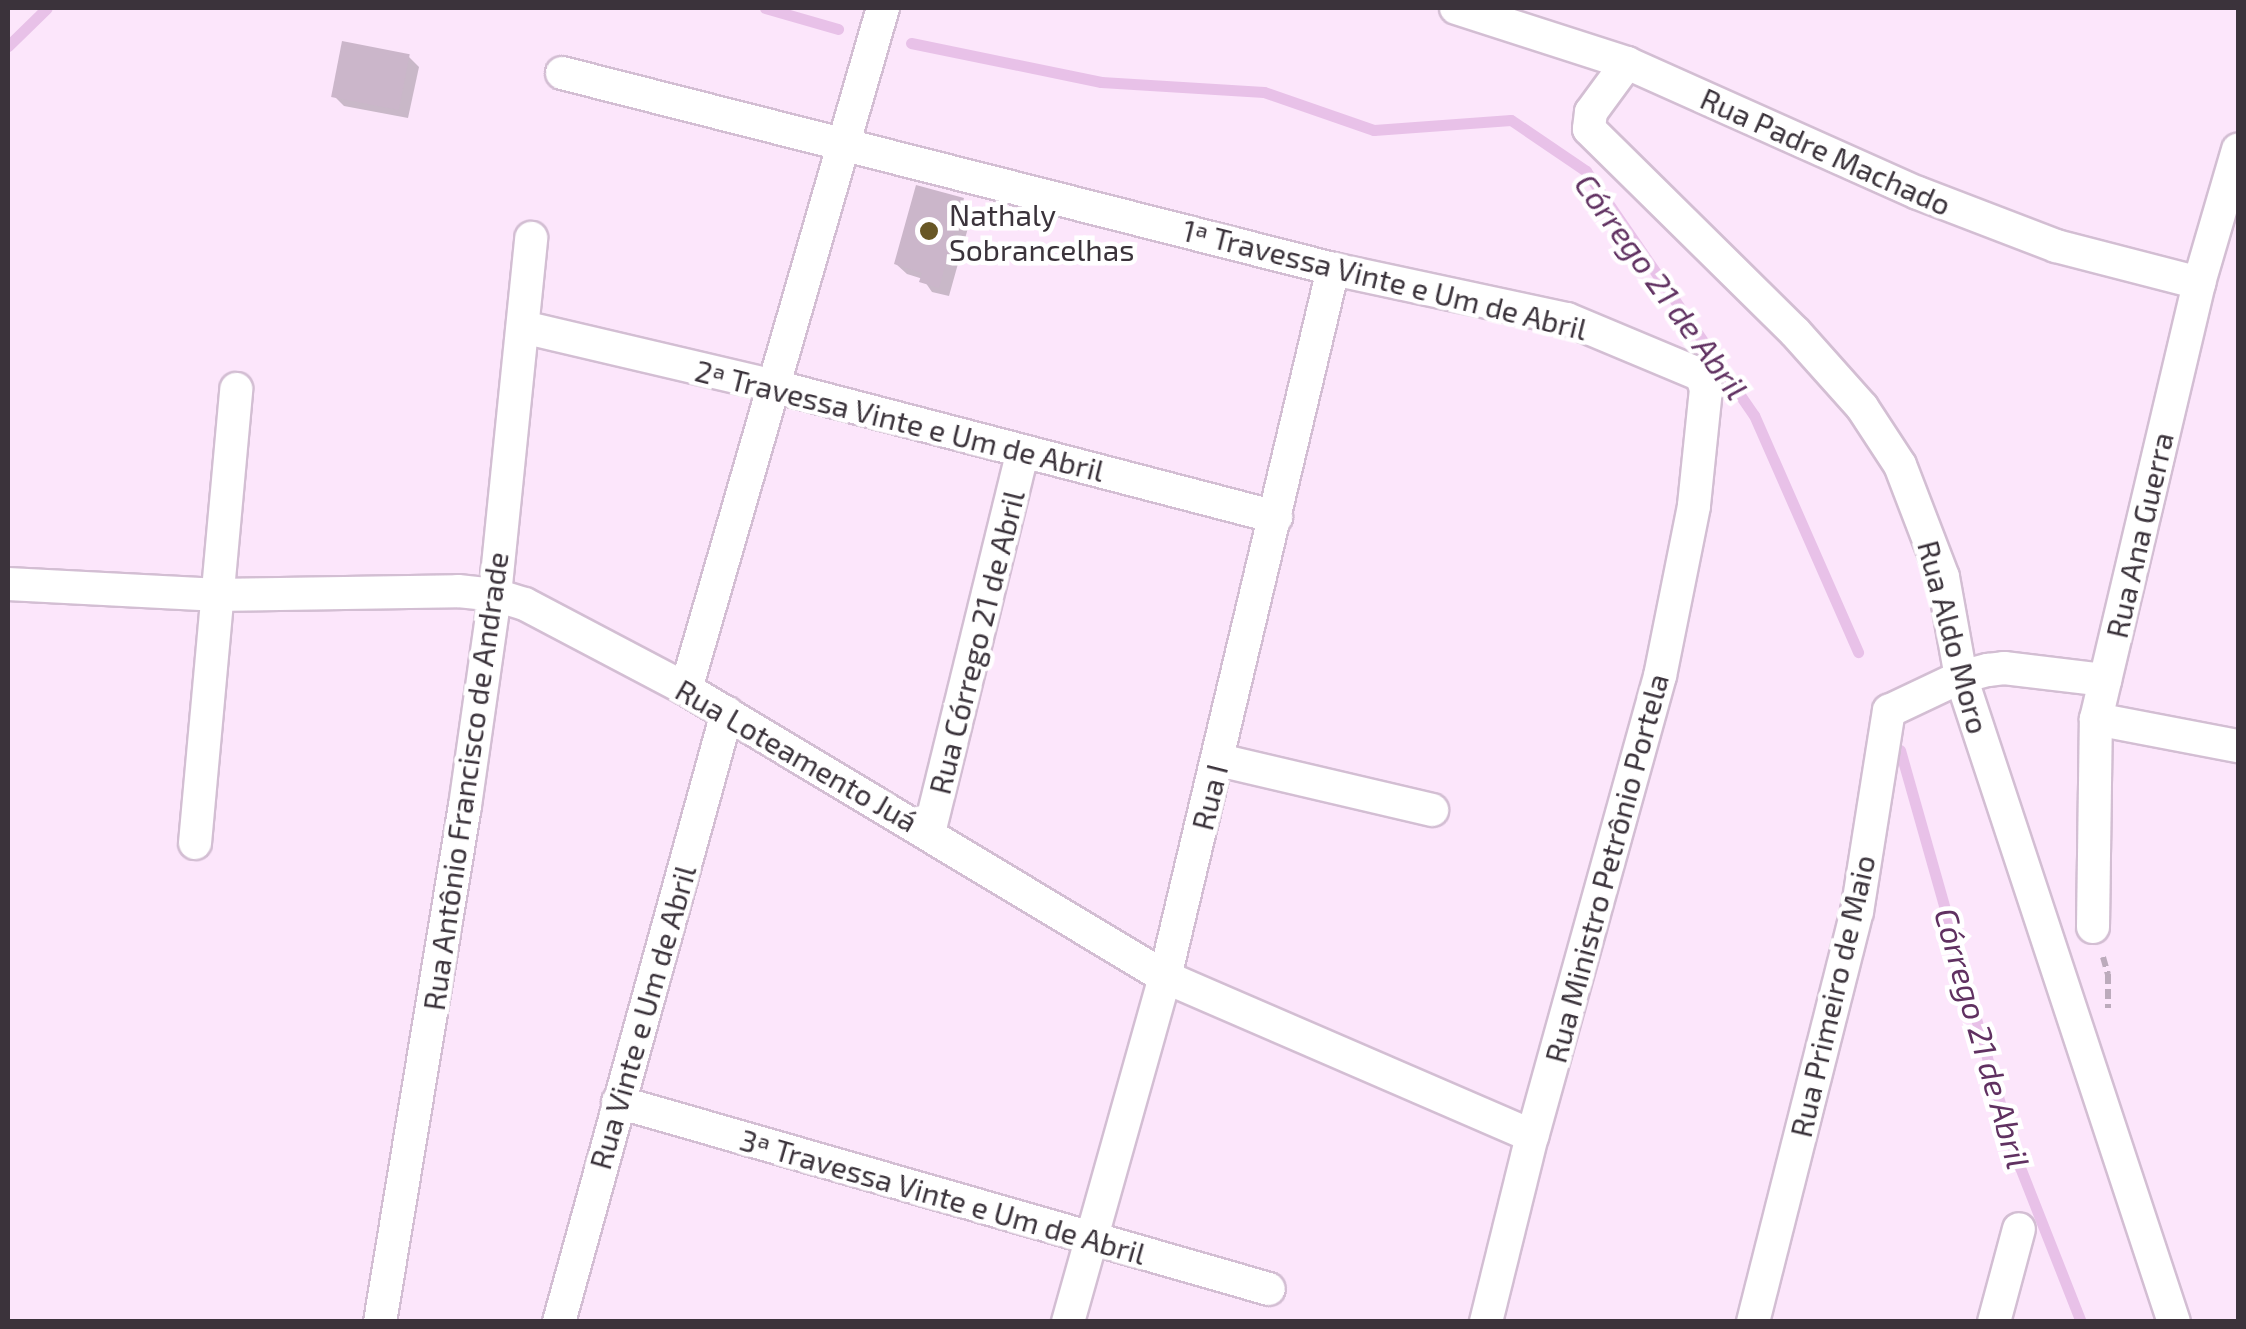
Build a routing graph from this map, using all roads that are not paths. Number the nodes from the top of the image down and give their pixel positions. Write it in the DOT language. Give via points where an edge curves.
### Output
graph roads {
  1 [pos="883,8"];
  2 [pos="1456,8"];
  3 [pos="1627,63"];
  4 [pos="562,73"];
  5 [pos="844,142"];
  6 [pos="2238,150"];
  7 [pos="531,238"];
  8 [pos="1333,269"];
  9 [pos="2199,282"];
  10 [pos="523,327"];
  11 [pos="774,386"];
  12 [pos="236,389"];
  13 [pos="1704,410"];
  14 [pos="1023,451"];
  15 [pos="1276,517"];
  16 [pos="8,584"];
  17 [pos="215,595"];
  18 [pos="495,595"];
  19 [pos="1961,677"];
  20 [pos="2105,680"];
  21 [pos="686,689"];
  22 [pos="727,713"];
  23 [pos="2096,719"];
  24 [pos="2238,746"];
  25 [pos="1219,760"];
  26 [pos="1432,810"];
  27 [pos="929,833"];
  28 [pos="195,843"];
  29 [pos="2093,927"];
  30 [pos="1165,977"];
  31 [pos="618,1102"];
  32 [pos="1532,1136"];
  33 [pos="2019,1229"];
  34 [pos="1091,1240"];
  35 [pos="1269,1289"];
  36 [pos="380,1322"];
  37 [pos="559,1322"];
  38 [pos="1068,1322"];
  39 [pos="1486,1322"];
  40 [pos="1753,1322"];
  41 [pos="1994,1322"];
  42 [pos="2174,1322"];
  1 -- 5 [label="street"];
  2 -- 3 [label="street, Rua Padre Machado"];
  3 -- 9 [label="street, Rua Padre Machado" via="2056,246"];
  3 -- 19 [label="street, Rua Aldo Moro" via="1590,112 1589,129 1862,407 1900,465 1943,577"];
  4 -- 5 [label="street, 1ª Travessa Vinte e Um de Abril"];
  5 -- 8 [label="street, 1ª Travessa Vinte e Um de Abril"];
  5 -- 11 [label="street"];
  6 -- 9 [label="street, Rua Ana Guerra"];
  7 -- 10 [label="street, Rua Antônio Francisco de Andrade"];
  8 -- 13 [label="street, 1ª Travessa Vinte e Um de Abril" via="1567,319 1702,375"];
  8 -- 15 [label="street, Rua I"];
  9 -- 20 [label="street, Rua Ana Guerra"];
  10 -- 11 [label="street, 2ª Travessa Vinte e Um de Abril"];
  10 -- 18 [label="street, Rua Antônio Francisco de Andrade"];
  11 -- 14 [label="street, 2ª Travessa Vinte e Um de Abril"];
  11 -- 21 [label="street"];
  12 -- 17 [label="street"];
  13 -- 32 [label="street, Rua Ministro Petrônio Portela" via="1686,554 1660,676"];
  14 -- 15 [label="street, 2ª Travessa Vinte e Um de Abril"];
  14 -- 27 [label="street, Rua Córrego 21 de Abril"];
  15 -- 25 [label="street, Rua I"];
  16 -- 17 [label="street, Rua Loteamento Juá"];
  17 -- 18 [label="street, Rua Loteamento Juá"];
  17 -- 28 [label="street"];
  18 -- 21 [label="street, Rua Loteamento Juá" via="525,604"];
  18 -- 36 [label="street, Rua Antônio Francisco de Andrade"];
  19 -- 20 [label="street, Rua Primeiro de Maio" via="2004,668"];
  19 -- 40 [label="street, Rua Primeiro de Maio" via="1890,711 1857,912"];
  19 -- 42 [label="street, Rua Aldo Moro"];
  20 -- 23 [label="street, Rua Ana Guerra"];
  21 -- 22 [label="street, Rua Loteamento Juá"];
  22 -- 27 [label="street, Rua Loteamento Juá"];
  22 -- 31 [label="street, Rua Vinte e Um de Abril"];
  23 -- 24 [label="street"];
  23 -- 29 [label="street, Rua Ana Guerra"];
  25 -- 26 [label="street"];
  25 -- 30 [label="street, Rua I"];
  27 -- 30 [label="street, Rua Loteamento Juá"];
  30 -- 32 [label="street, Rua Loteamento Juá"];
  30 -- 34 [label="street, Rua I"];
  31 -- 34 [label="street, 3ª Travessa Vinte e Um de Abril"];
  31 -- 37 [label="street, Rua Vinte e Um de Abril"];
  32 -- 39 [label="street, Rua Ministro Petrônio Portela"];
  33 -- 41 [label="street"];
  34 -- 35 [label="street, 3ª Travessa Vinte e Um de Abril"];
  34 -- 38 [label="street, Rua I"];
}
